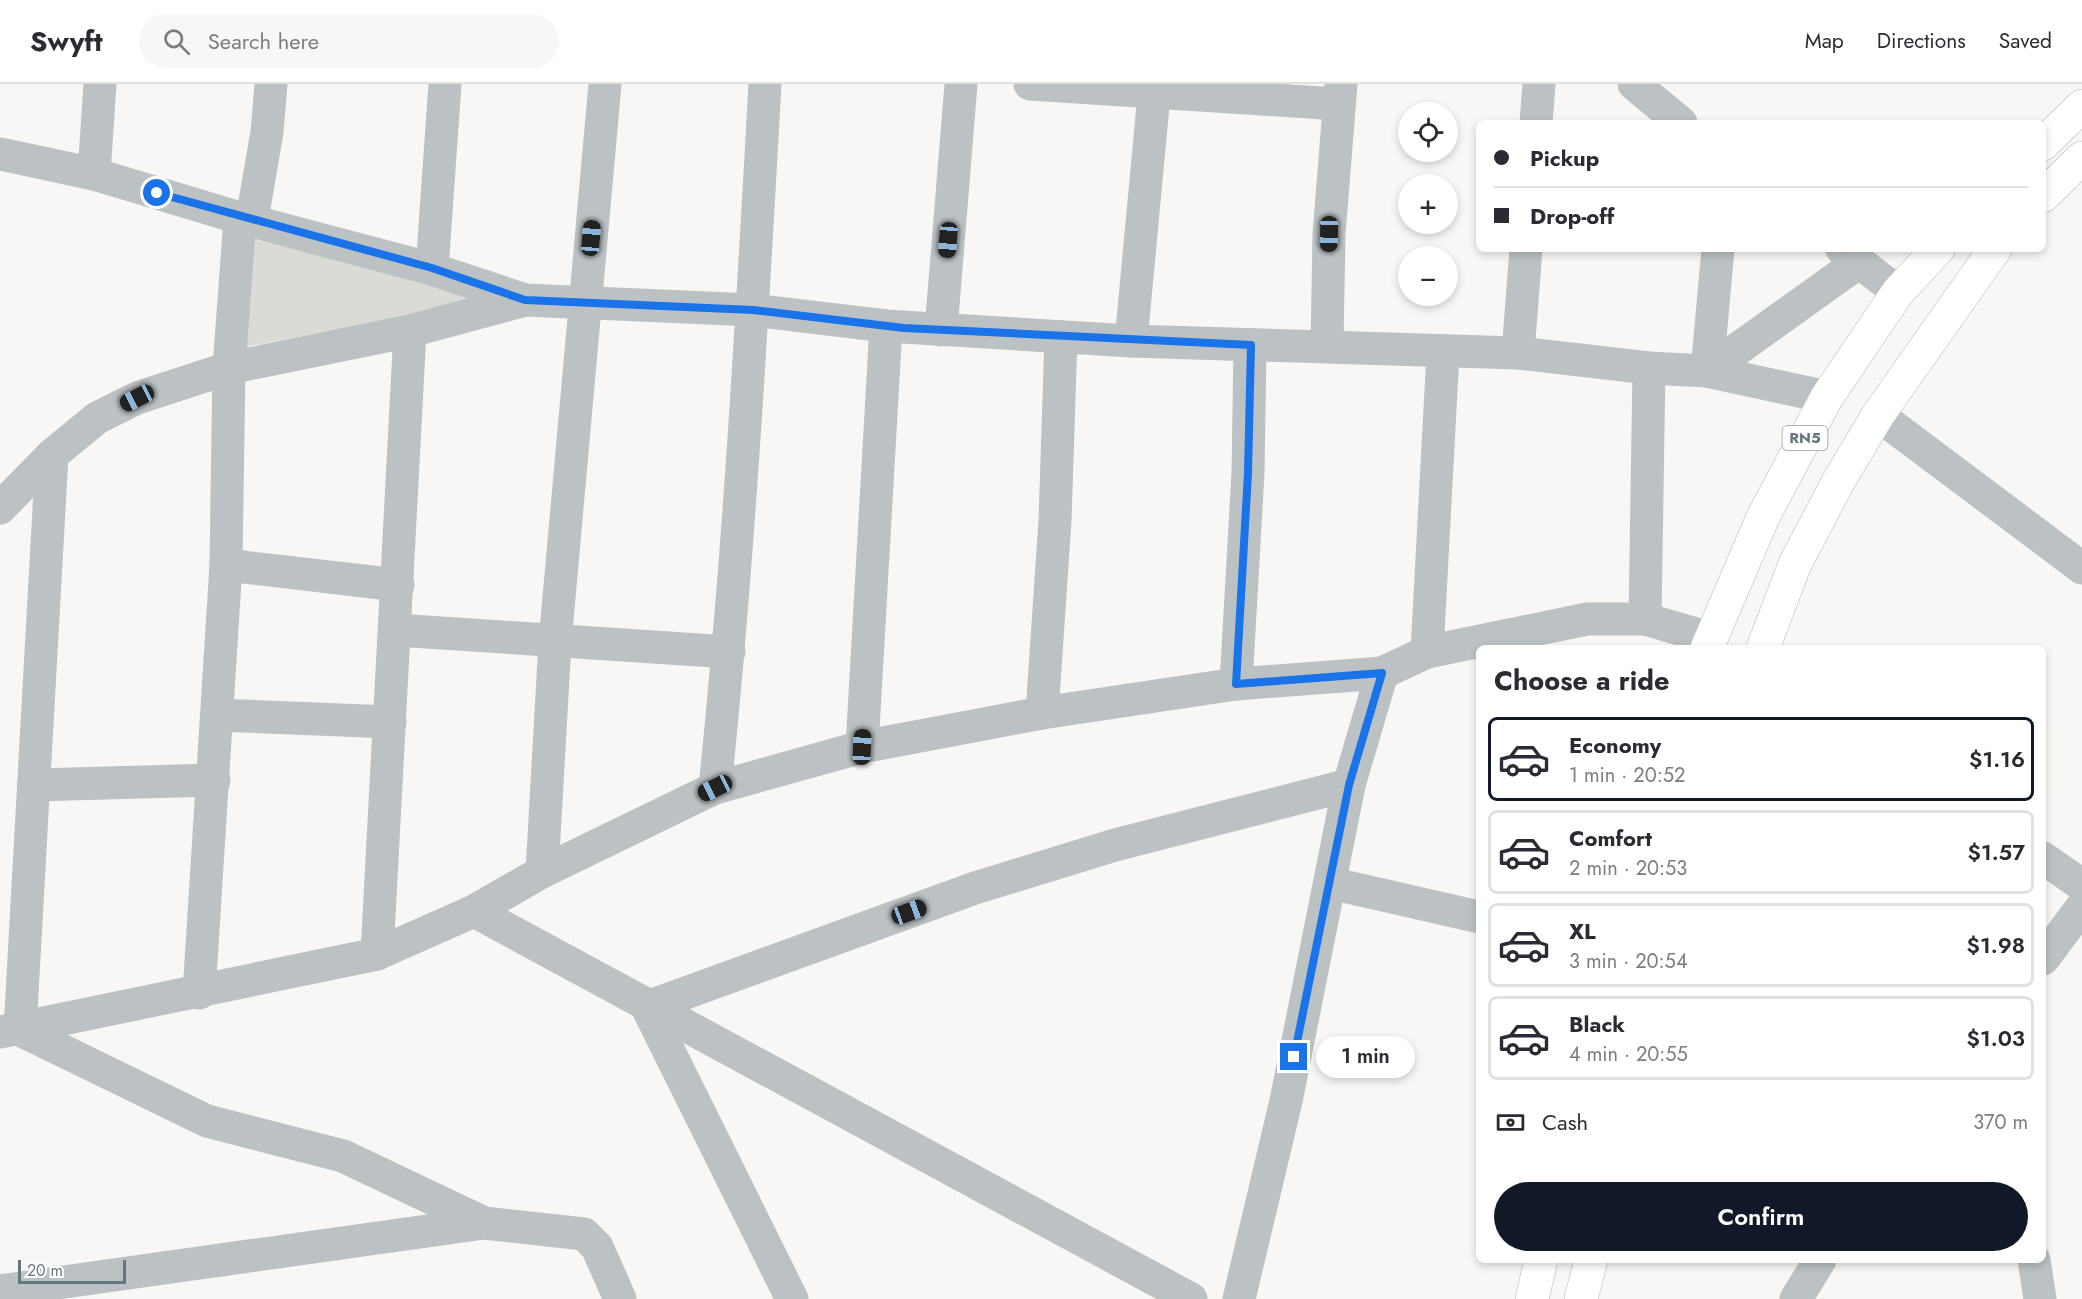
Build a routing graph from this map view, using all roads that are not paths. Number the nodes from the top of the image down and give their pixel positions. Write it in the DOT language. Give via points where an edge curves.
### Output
graph roads {
  1 [pos="100,84"];
  2 [pos="271,84"];
  3 [pos="445,84"];
  4 [pos="604,84"];
  5 [pos="765,84"];
  6 [pos="961,84"];
  7 [pos="1030,84"];
  8 [pos="1539,84"];
  9 [pos="1634,84"];
  10 [pos="1154,87"];
  11 [pos="1339,94"];
  12 [pos="2082,106"];
  13 [pos="1536,120"];
  14 [pos="1677,120"];
  15 [pos="2046,141"];
  16 [pos="0,154"];
  17 [pos="2082,158"];
  18 [pos="94,174"];
  19 [pos="2046,193"];
  20 [pos="246,218"];
  21 [pos="1526,252"];
  22 [pos="1718,252"];
  23 [pos="1935,252"];
  24 [pos="1993,252"];
  25 [pos="1851,255"];
  26 [pos="432,268"];
  27 [pos="1898,292"];
  28 [pos="525,300"];
  29 [pos="586,304"];
  30 [pos="753,310"];
  31 [pos="886,326"];
  32 [pos="941,330"];
  33 [pos="410,331"];
  34 [pos="1061,337"];
  35 [pos="1131,341"];
  36 [pos="1251,345"];
  37 [pos="1328,346"];
  38 [pos="1443,352"];
  39 [pos="1518,353"];
  40 [pos="230,368"];
  41 [pos="1649,368"];
  42 [pos="1707,371"];
  43 [pos="1827,398"];
  44 [pos="1878,415"];
  45 [pos="52,455"];
  46 [pos="0,508"];
  47 [pos="226,565"];
  48 [pos="2082,568"];
  49 [pos="398,585"];
  50 [pos="1645,619"];
  51 [pos="396,630"];
  52 [pos="555,642"];
  53 [pos="1708,643"];
  54 [pos="1764,645"];
  55 [pos="729,652"];
  56 [pos="1427,652"];
  57 [pos="1382,673"];
  58 [pos="1236,684"];
  59 [pos="1042,713"];
  60 [pos="217,715"];
  61 [pos="390,722"];
  62 [pos="862,747"];
  63 [pos="214,780"];
  64 [pos="34,785"];
  65 [pos="1349,785"];
  66 [pos="715,788"];
  67 [pos="2046,860"];
  68 [pos="542,872"];
  69 [pos="1330,883"];
  70 [pos="2082,885"];
  71 [pos="2082,907"];
  72 [pos="474,911"];
  73 [pos="1476,916"];
  74 [pos="377,954"];
  75 [pos="2046,955"];
  76 [pos="199,993"];
  77 [pos="646,1007"];
  78 [pos="10,1031"];
  79 [pos="484,1223"];
  80 [pos="1540,1263"];
  81 [pos="1590,1263"];
  82 [pos="1818,1263"];
  83 [pos="2034,1263"];
  84 [pos="0,1291"];
  85 [pos="620,1299"];
  86 [pos="792,1299"];
  87 [pos="1191,1299"];
  88 [pos="1239,1299"];
  89 [pos="1532,1299"];
  90 [pos="1581,1299"];
  91 [pos="1796,1299"];
  92 [pos="2040,1299"];
  1 -- 18 [label="street"];
  2 -- 20 [label="street" via="267,132"];
  3 -- 26 [label="street"];
  4 -- 29 [label="street"];
  5 -- 30 [label="street"];
  6 -- 32 [label="street"];
  7 -- 10 [label="street"];
  8 -- 13 [label="street"];
  9 -- 14 [label="street"];
  10 -- 11 [label="street"];
  10 -- 35 [label="street"];
  11 -- 37 [label="street" via="1329,234"];
  12 -- 15 [label="main road"];
  16 -- 18 [label="street"];
  17 -- 19 [label="main road"];
  18 -- 20 [label="street"];
  20 -- 26 [label="street"];
  20 -- 40 [label="street"];
  21 -- 39 [label="street"];
  22 -- 42 [label="street"];
  23 -- 27 [label="main road, RN5"];
  24 -- 44 [label="main road"];
  25 -- 27 [label="street"];
  25 -- 42 [label="street"];
  26 -- 28 [label="street"];
  27 -- 43 [label="main road, RN5"];
  28 -- 29 [label="street"];
  28 -- 33 [label="street"];
  29 -- 30 [label="street"];
  29 -- 52 [label="street"];
  30 -- 31 [label="street"];
  30 -- 55 [label="street"];
  31 -- 32 [label="street"];
  31 -- 62 [label="street"];
  32 -- 34 [label="street"];
  33 -- 40 [label="street"];
  33 -- 49 [label="street"];
  34 -- 35 [label="street"];
  34 -- 59 [label="street" via="1055,521"];
  35 -- 36 [label="street"];
  36 -- 37 [label="street"];
  36 -- 58 [label="street"];
  37 -- 38 [label="street"];
  38 -- 39 [label="street"];
  38 -- 56 [label="street"];
  39 -- 41 [label="street"];
  40 -- 45 [label="street" via="137,398 97,418"];
  40 -- 47 [label="street"];
  41 -- 42 [label="street"];
  41 -- 50 [label="street"];
  42 -- 43 [label="street"];
  43 -- 53 [label="main road, RN5" via="1763,518"];
  44 -- 48 [label="street"];
  44 -- 54 [label="main road" via="1795,564"];
  45 -- 46 [label="street"];
  45 -- 64 [label="street"];
  47 -- 49 [label="street"];
  47 -- 60 [label="street"];
  49 -- 51 [label="street"];
  50 -- 53 [label="street"];
  50 -- 56 [label="street" via="1587,619"];
  51 -- 52 [label="street"];
  51 -- 61 [label="street"];
  52 -- 55 [label="street"];
  52 -- 68 [label="street"];
  55 -- 66 [label="street"];
  56 -- 57 [label="street"];
  57 -- 58 [label="street"];
  57 -- 65 [label="street"];
  58 -- 59 [label="street"];
  59 -- 62 [label="street"];
  60 -- 61 [label="street"];
  60 -- 63 [label="street"];
  61 -- 74 [label="street"];
  62 -- 66 [label="street"];
  63 -- 64 [label="street"];
  63 -- 76 [label="street"];
  64 -- 78 [label="street"];
  65 -- 69 [label="street"];
  65 -- 77 [label="street" via="1115,846 975,888"];
  66 -- 68 [label="street"];
  67 -- 70 [label="street"];
  68 -- 72 [label="street"];
  69 -- 73 [label="street"];
  69 -- 88 [label="street" via="1286,1101"];
  71 -- 75 [label="street"];
  72 -- 74 [label="street"];
  72 -- 77 [label="street"];
  74 -- 76 [label="street"];
  76 -- 78 [label="street"];
  77 -- 86 [label="street"];
  77 -- 87 [label="street"];
  78 -- 79 [label="street" via="207,1121 343,1156"];
  79 -- 84 [label="street"];
  79 -- 85 [label="street" via="584,1234 597,1247"];
  80 -- 89 [label="main road"];
  81 -- 90 [label="main road"];
  82 -- 91 [label="street"];
  83 -- 92 [label="street"];
}
